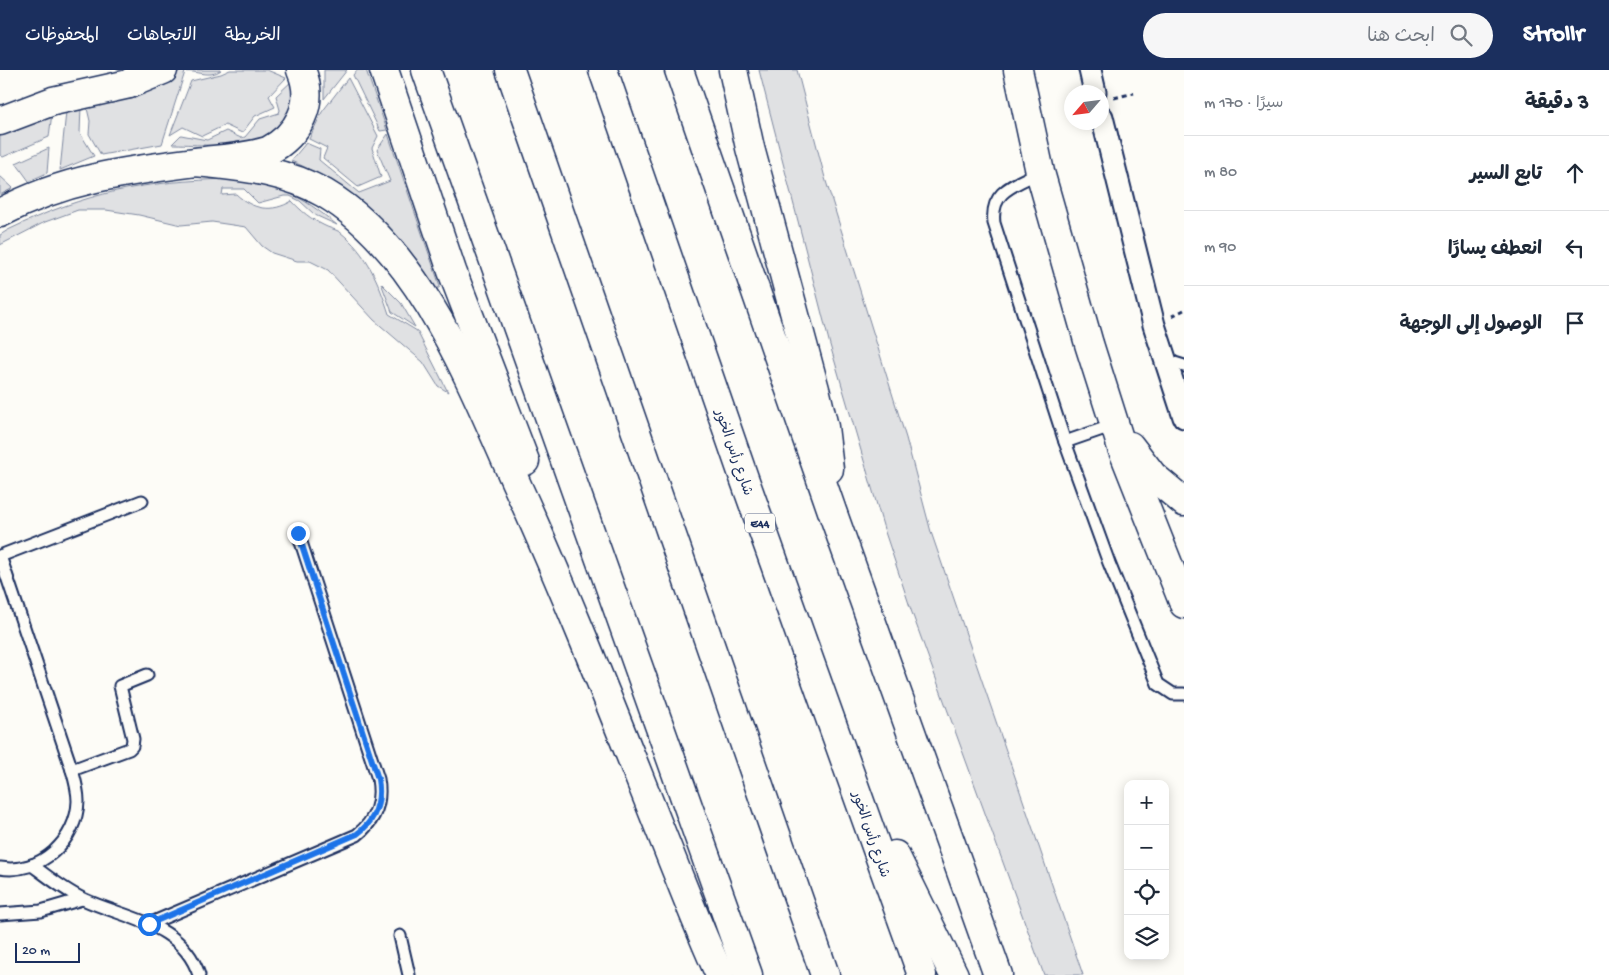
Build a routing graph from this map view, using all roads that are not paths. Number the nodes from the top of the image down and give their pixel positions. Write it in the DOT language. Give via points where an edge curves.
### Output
graph roads {
  1 [pos="163,70"];
  2 [pos="301,70"];
  3 [pos="384,70"];
  4 [pos="426,70"];
  5 [pos="441,70"];
  6 [pos="510,70"];
  7 [pos="602,70"];
  8 [pos="679,70"];
  9 [pos="733,70"];
  10 [pos="1018,70"];
  11 [pos="1090,70"];
  12 [pos="138,77"];
  13 [pos="1095,85"];
  14 [pos="0,122"];
  15 [pos="1108,130"];
  16 [pos="457,155"];
  17 [pos="196,162"];
  18 [pos="1040,172"];
  19 [pos="0,213"];
  20 [pos="1175,363"];
  21 [pos="1184,417"];
  22 [pos="1114,425"];
  23 [pos="1065,442"];
  24 [pos="142,501"];
  25 [pos="1184,502"];
  26 [pos="832,511"];
  27 [pos="298,533"];
  28 [pos="546,549"];
  29 [pos="0,556"];
  30 [pos="1178,580"];
  31 [pos="1184,604"];
  32 [pos="147,675"];
  33 [pos="1184,694"];
  34 [pos="838,737"];
  35 [pos="72,770"];
  36 [pos="32,865"];
  37 [pos="0,868"];
  38 [pos="82,899"];
  39 [pos="0,914"];
  40 [pos="149,924"];
  41 [pos="400,936"];
  42 [pos="199,975"];
  43 [pos="409,975"];
  44 [pos="720,975"];
  45 [pos="748,975"];
  46 [pos="825,975"];
  47 [pos="922,975"];
  48 [pos="954,975"];
  49 [pos="998,975"];
  1 -- 12 [label="main road"];
  2 -- 17 [label="main road" via="306,85 305,110 295,131 287,139 268,152"];
  3 -- 28 [label="main road" via="452,271 531,478"];
  4 -- 16 [label="main road"];
  5 -- 16 [label="main road"];
  6 -- 46 [label="main road"];
  7 -- 34 [label="main road, شارع رأس الخور / E44" via="747,488"];
  8 -- 26 [label="main road"];
  9 -- 26 [label="main road" via="750,148 824,427"];
  10 -- 18 [label="main road"];
  11 -- 13 [label="street"];
  12 -- 14 [label="main road" via="53,101"];
  15 -- 20 [label="street" via="1154,325"];
  16 -- 45 [label="main road"];
  17 -- 19 [label="main road" via="79,181 22,201"];
  17 -- 28 [label="main road" via="257,169 304,183 348,211 388,249 424,298 456,352"];
  18 -- 22 [label="main road"];
  18 -- 23 [label="lane" via="1003,191 992,211"];
  20 -- 21 [label="street"];
  22 -- 23 [label="lane"];
  22 -- 25 [label="main road" via="1154,476"];
  22 -- 30 [label="main road" via="1144,508"];
  23 -- 33 [label="lane" via="1158,684 1173,694"];
  24 -- 29 [label="lane"];
  26 -- 49 [label="main road"];
  27 -- 40 [label="lane" via="378,779 377,811 357,834"];
  28 -- 44 [label="main road"];
  29 -- 35 [label="lane"];
  30 -- 31 [label="main road"];
  32 -- 35 [label="lane" via="120,686 133,739 130,749"];
  34 -- 47 [label="main road, شارع رأس الخور / E44"];
  34 -- 48 [label="main road"];
  35 -- 36 [label="lane" via="78,800 72,827 57,849"];
  36 -- 37 [label="lane"];
  36 -- 38 [label="lane"];
  38 -- 39 [label="lane" via="41,911"];
  38 -- 40 [label="lane"];
  40 -- 42 [label="lane" via="181,944"];
  41 -- 43 [label="lane"];
}
